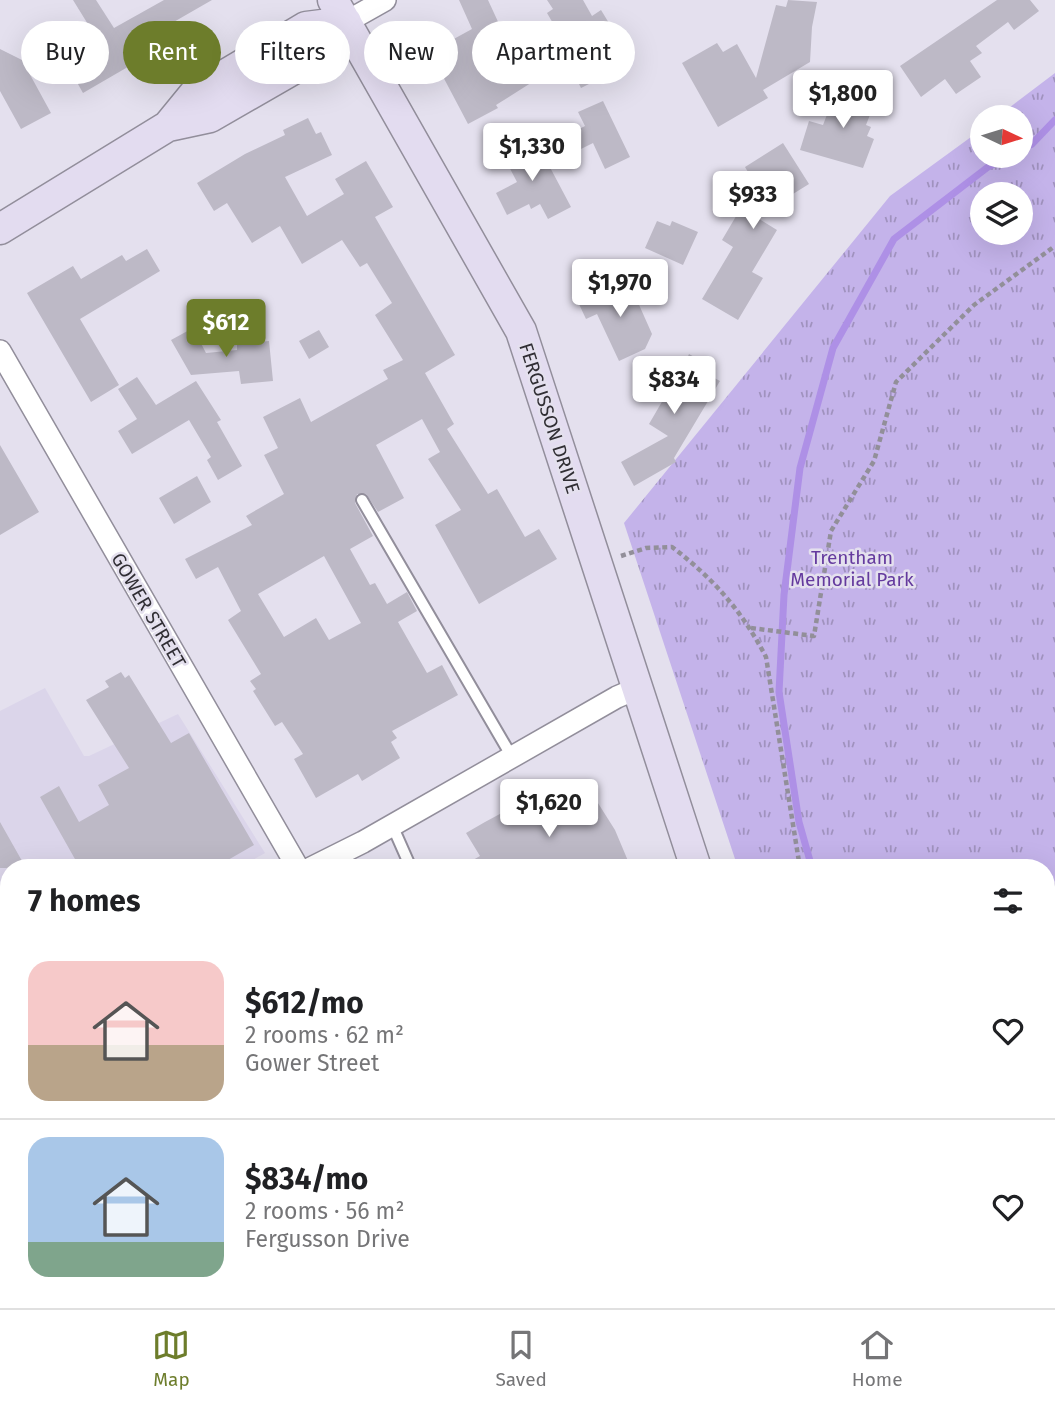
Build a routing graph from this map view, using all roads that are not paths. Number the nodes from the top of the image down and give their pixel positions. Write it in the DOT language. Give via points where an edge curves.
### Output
graph roads {
  1 [pos="385,0"];
  2 [pos="340,11"];
  3 [pos="0,229"];
  4 [pos="0,351"];
  5 [pos="362,500"];
  6 [pos="638,688"];
  7 [pos="512,757"];
  8 [pos="392,825"];
  9 [pos="293,859"];
  10 [pos="328,859"];
  11 [pos="407,859"];
  12 [pos="693,859"];
  1 -- 2 [label="street"];
  2 -- 3 [label="main road" via="323,52 210,117 168,127"];
  2 -- 6 [label="main road, FERGUSSON DRIVE" via="521,331"];
  4 -- 9 [label="street, GOWER STREET"];
  5 -- 7 [label="lane"];
  6 -- 7 [label="street"];
  6 -- 12 [label="main road, FERGUSSON DRIVE"];
  7 -- 8 [label="street"];
  8 -- 10 [label="street"];
  8 -- 11 [label="lane"];
}
